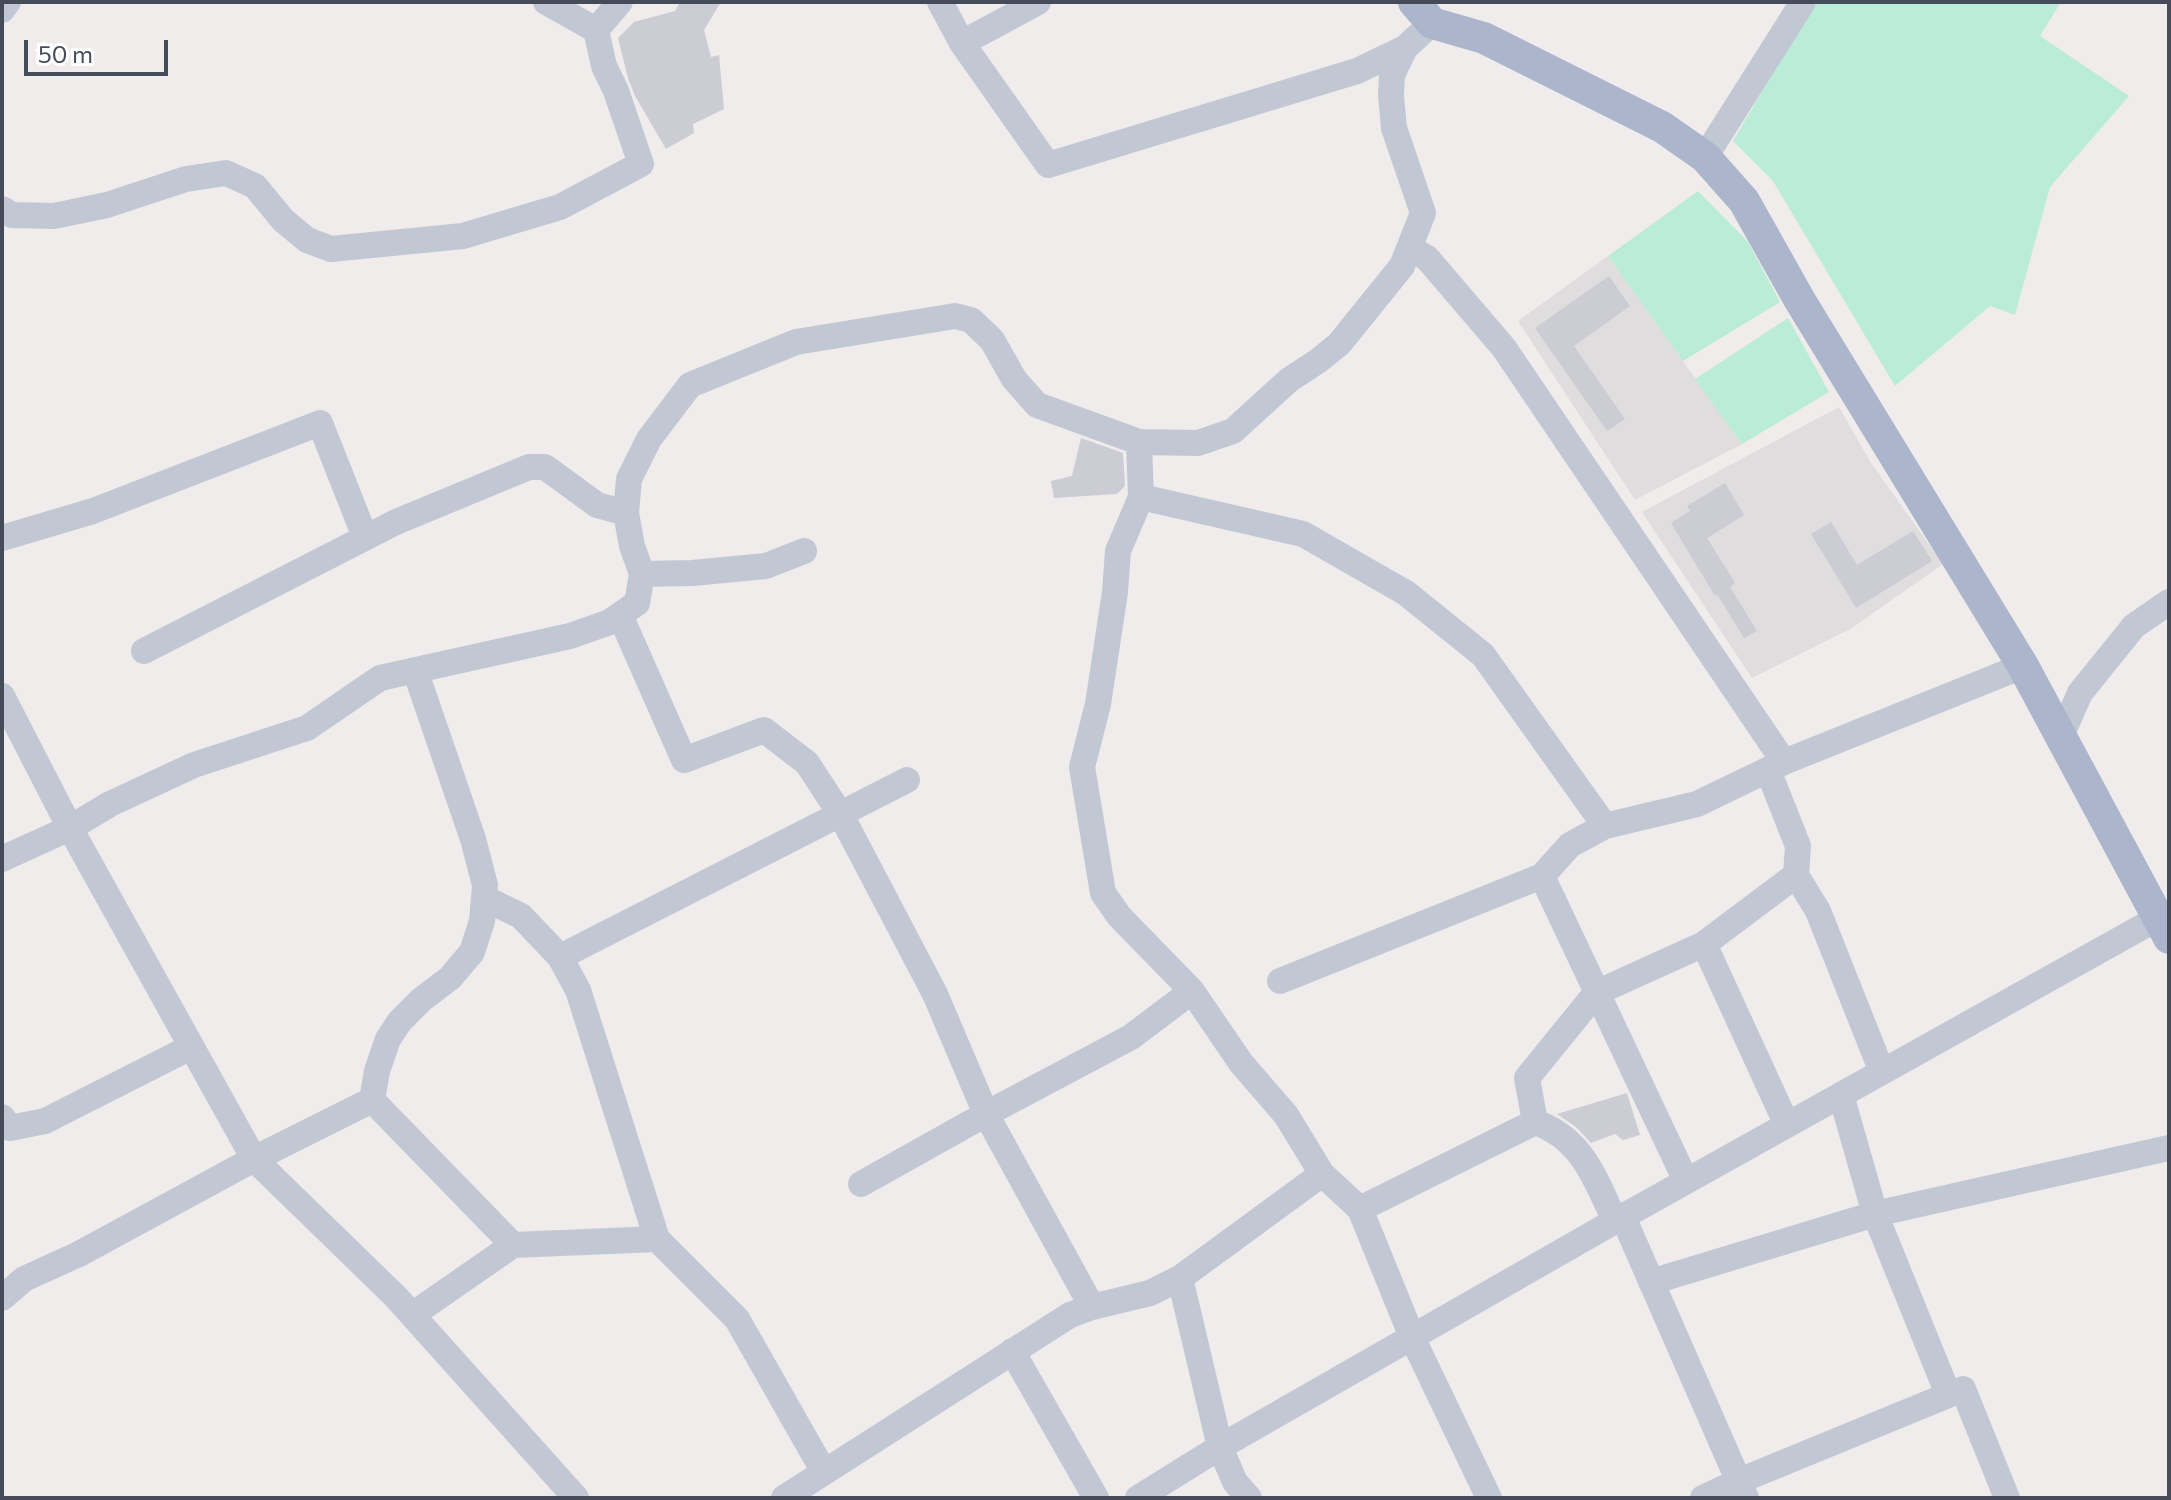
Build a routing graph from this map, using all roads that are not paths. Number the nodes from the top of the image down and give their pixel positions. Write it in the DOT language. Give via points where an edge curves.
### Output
graph roads {
  1 [pos="546,2"];
  2 [pos="620,2"];
  3 [pos="940,2"];
  4 [pos="1038,2"];
  5 [pos="1803,2"];
  6 [pos="1423,12"];
  7 [pos="596,30"];
  8 [pos="962,43"];
  9 [pos="1405,48"];
  10 [pos="1705,157"];
  11 [pos="2,209"];
  12 [pos="1410,248"];
  13 [pos="1139,442"];
  14 [pos="1141,497"];
  15 [pos="626,513"];
  16 [pos="365,537"];
  17 [pos="2,538"];
  18 [pos="804,551"];
  19 [pos="642,574"];
  20 [pos="2169,602"];
  21 [pos="620,615"];
  22 [pos="144,651"];
  23 [pos="2023,666"];
  24 [pos="415,670"];
  25 [pos="2,696"];
  26 [pos="2061,736"];
  27 [pos="1776,766"];
  28 [pos="907,780"];
  29 [pos="841,815"];
  30 [pos="1605,826"];
  31 [pos="70,828"];
  32 [pos="2,859"];
  33 [pos="1796,875"];
  34 [pos="1542,876"];
  35 [pos="484,898"];
  36 [pos="2163,928"];
  37 [pos="1704,944"];
  38 [pos="560,957"];
  39 [pos="1280,981"];
  40 [pos="1192,991"];
  41 [pos="1596,993"];
  42 [pos="191,1047"];
  43 [pos="1882,1072"];
  44 [pos="1841,1095"];
  45 [pos="372,1100"];
  46 [pos="986,1114"];
  47 [pos="2,1117"];
  48 [pos="1535,1122"];
  49 [pos="1787,1125"];
  50 [pos="2169,1148"];
  51 [pos="254,1159"];
  52 [pos="1322,1174"];
  53 [pos="1686,1181"];
  54 [pos="861,1184"];
  55 [pos="1360,1209"];
  56 [pos="1875,1214"];
  57 [pos="1619,1219"];
  58 [pos="657,1239"];
  59 [pos="513,1245"];
  60 [pos="1180,1278"];
  61 [pos="1651,1282"];
  62 [pos="2,1298"];
  63 [pos="1092,1307"];
  64 [pos="412,1315"];
  65 [pos="1412,1337"];
  66 [pos="1012,1351"];
  67 [pos="1955,1391"];
  68 [pos="1220,1447"];
  69 [pos="824,1472"];
  70 [pos="1743,1490"];
  71 [pos="576,1498"];
  72 [pos="784,1498"];
  73 [pos="1096,1498"];
  74 [pos="1138,1498"];
  75 [pos="1249,1498"];
  76 [pos="1489,1498"];
  77 [pos="1703,1498"];
  78 [pos="2007,1498"];
  1 -- 7 [label="street"];
  2 -- 7 [label="street"];
  3 -- 8 [label="street"];
  4 -- 8 [label="street"];
  5 -- 10 [label="street"];
  6 -- 9 [label="street"];
  6 -- 10 [label="main road" via="1662,127"];
  7 -- 11 [label="street" via="641,164 560,207 463,236 331,249 307,240 255,186 226,173 54,216 12,215"];
  8 -- 9 [label="street" via="1048,165 1357,71"];
  9 -- 12 [label="street" via="1392,75 1391,96 1394,128 1423,213"];
  10 -- 23 [label="main road" via="1744,201"];
  12 -- 13 [label="street" via="1402,266 1339,344 1233,431 1198,443"];
  12 -- 27 [label="street" via="1427,258 1504,348"];
  13 -- 14 [label="street"];
  13 -- 15 [label="street" via="1037,405 1014,379 992,340 971,320 955,316 796,342 690,385 649,439 629,479"];
  14 -- 30 [label="street" via="1303,534 1406,593 1483,655"];
  14 -- 40 [label="street" via="1118,551 1098,704 1082,767 1103,893"];
  15 -- 16 [label="street" via="597,505 545,467 529,467"];
  15 -- 19 [label="street"];
  16 -- 17 [label="street" via="320,423 93,511"];
  16 -- 22 [label="street"];
  18 -- 19 [label="street" via="766,566"];
  19 -- 21 [label="street" via="637,603"];
  20 -- 26 [label="street" via="2134,626 2080,693"];
  21 -- 24 [label="street" via="570,636"];
  21 -- 29 [label="street" via="684,760 764,730 807,763"];
  23 -- 26 [label="main road"];
  23 -- 27 [label="street"];
  24 -- 31 [label="street" via="380,678 307,728 194,765"];
  24 -- 35 [label="street" via="473,839"];
  25 -- 31 [label="street"];
  26 -- 36 [label="main road"];
  27 -- 30 [label="street" via="1697,804"];
  27 -- 33 [label="street" via="1798,846"];
  28 -- 29 [label="street"];
  29 -- 38 [label="street"];
  29 -- 46 [label="street" via="935,994"];
  30 -- 34 [label="street" via="1570,845"];
  31 -- 32 [label="street"];
  31 -- 42 [label="street"];
  33 -- 37 [label="street"];
  33 -- 43 [label="street" via="1818,911"];
  34 -- 39 [label="street"];
  34 -- 41 [label="street"];
  35 -- 38 [label="street" via="521,916"];
  35 -- 45 [label="street" via="472,952 400,1021 380,1061"];
  36 -- 43 [label="street"];
  37 -- 41 [label="street"];
  37 -- 49 [label="street"];
  38 -- 58 [label="street" via="578,990"];
  40 -- 46 [label="street" via="1131,1037"];
  40 -- 52 [label="street" via="1241,1063 1286,1115"];
  41 -- 48 [label="street" via="1527,1078"];
  41 -- 53 [label="street"];
  42 -- 47 [label="street" via="45,1121 10,1128"];
  42 -- 51 [label="street"];
  43 -- 44 [label="street"];
  44 -- 49 [label="street"];
  44 -- 56 [label="street"];
  45 -- 51 [label="street"];
  45 -- 59 [label="street"];
  46 -- 54 [label="street"];
  46 -- 63 [label="street"];
  48 -- 55 [label="street"];
  48 -- 57 [label="street" via="1552,1128 1588,1163"];
  49 -- 53 [label="street"];
  50 -- 56 [label="street"];
  51 -- 62 [label="street" via="24,1279"];
  51 -- 64 [label="street"];
  52 -- 55 [label="street"];
  52 -- 60 [label="street"];
  53 -- 57 [label="street"];
  55 -- 65 [label="street"];
  56 -- 61 [label="street"];
  56 -- 67 [label="street"];
  57 -- 61 [label="street"];
  57 -- 65 [label="street"];
  58 -- 59 [label="street"];
  58 -- 69 [label="street" via="737,1319"];
  59 -- 64 [label="street"];
  60 -- 63 [label="street" via="1150,1293"];
  60 -- 68 [label="street"];
  61 -- 70 [label="street"];
  63 -- 66 [label="street"];
  64 -- 71 [label="street"];
  65 -- 68 [label="street"];
  65 -- 76 [label="street"];
  66 -- 69 [label="street"];
  66 -- 73 [label="street"];
  67 -- 70 [label="street"];
  67 -- 78 [label="street"];
  68 -- 74 [label="street"];
  68 -- 75 [label="street" via="1235,1482"];
  69 -- 72 [label="street"];
  70 -- 77 [label="street"];
}
